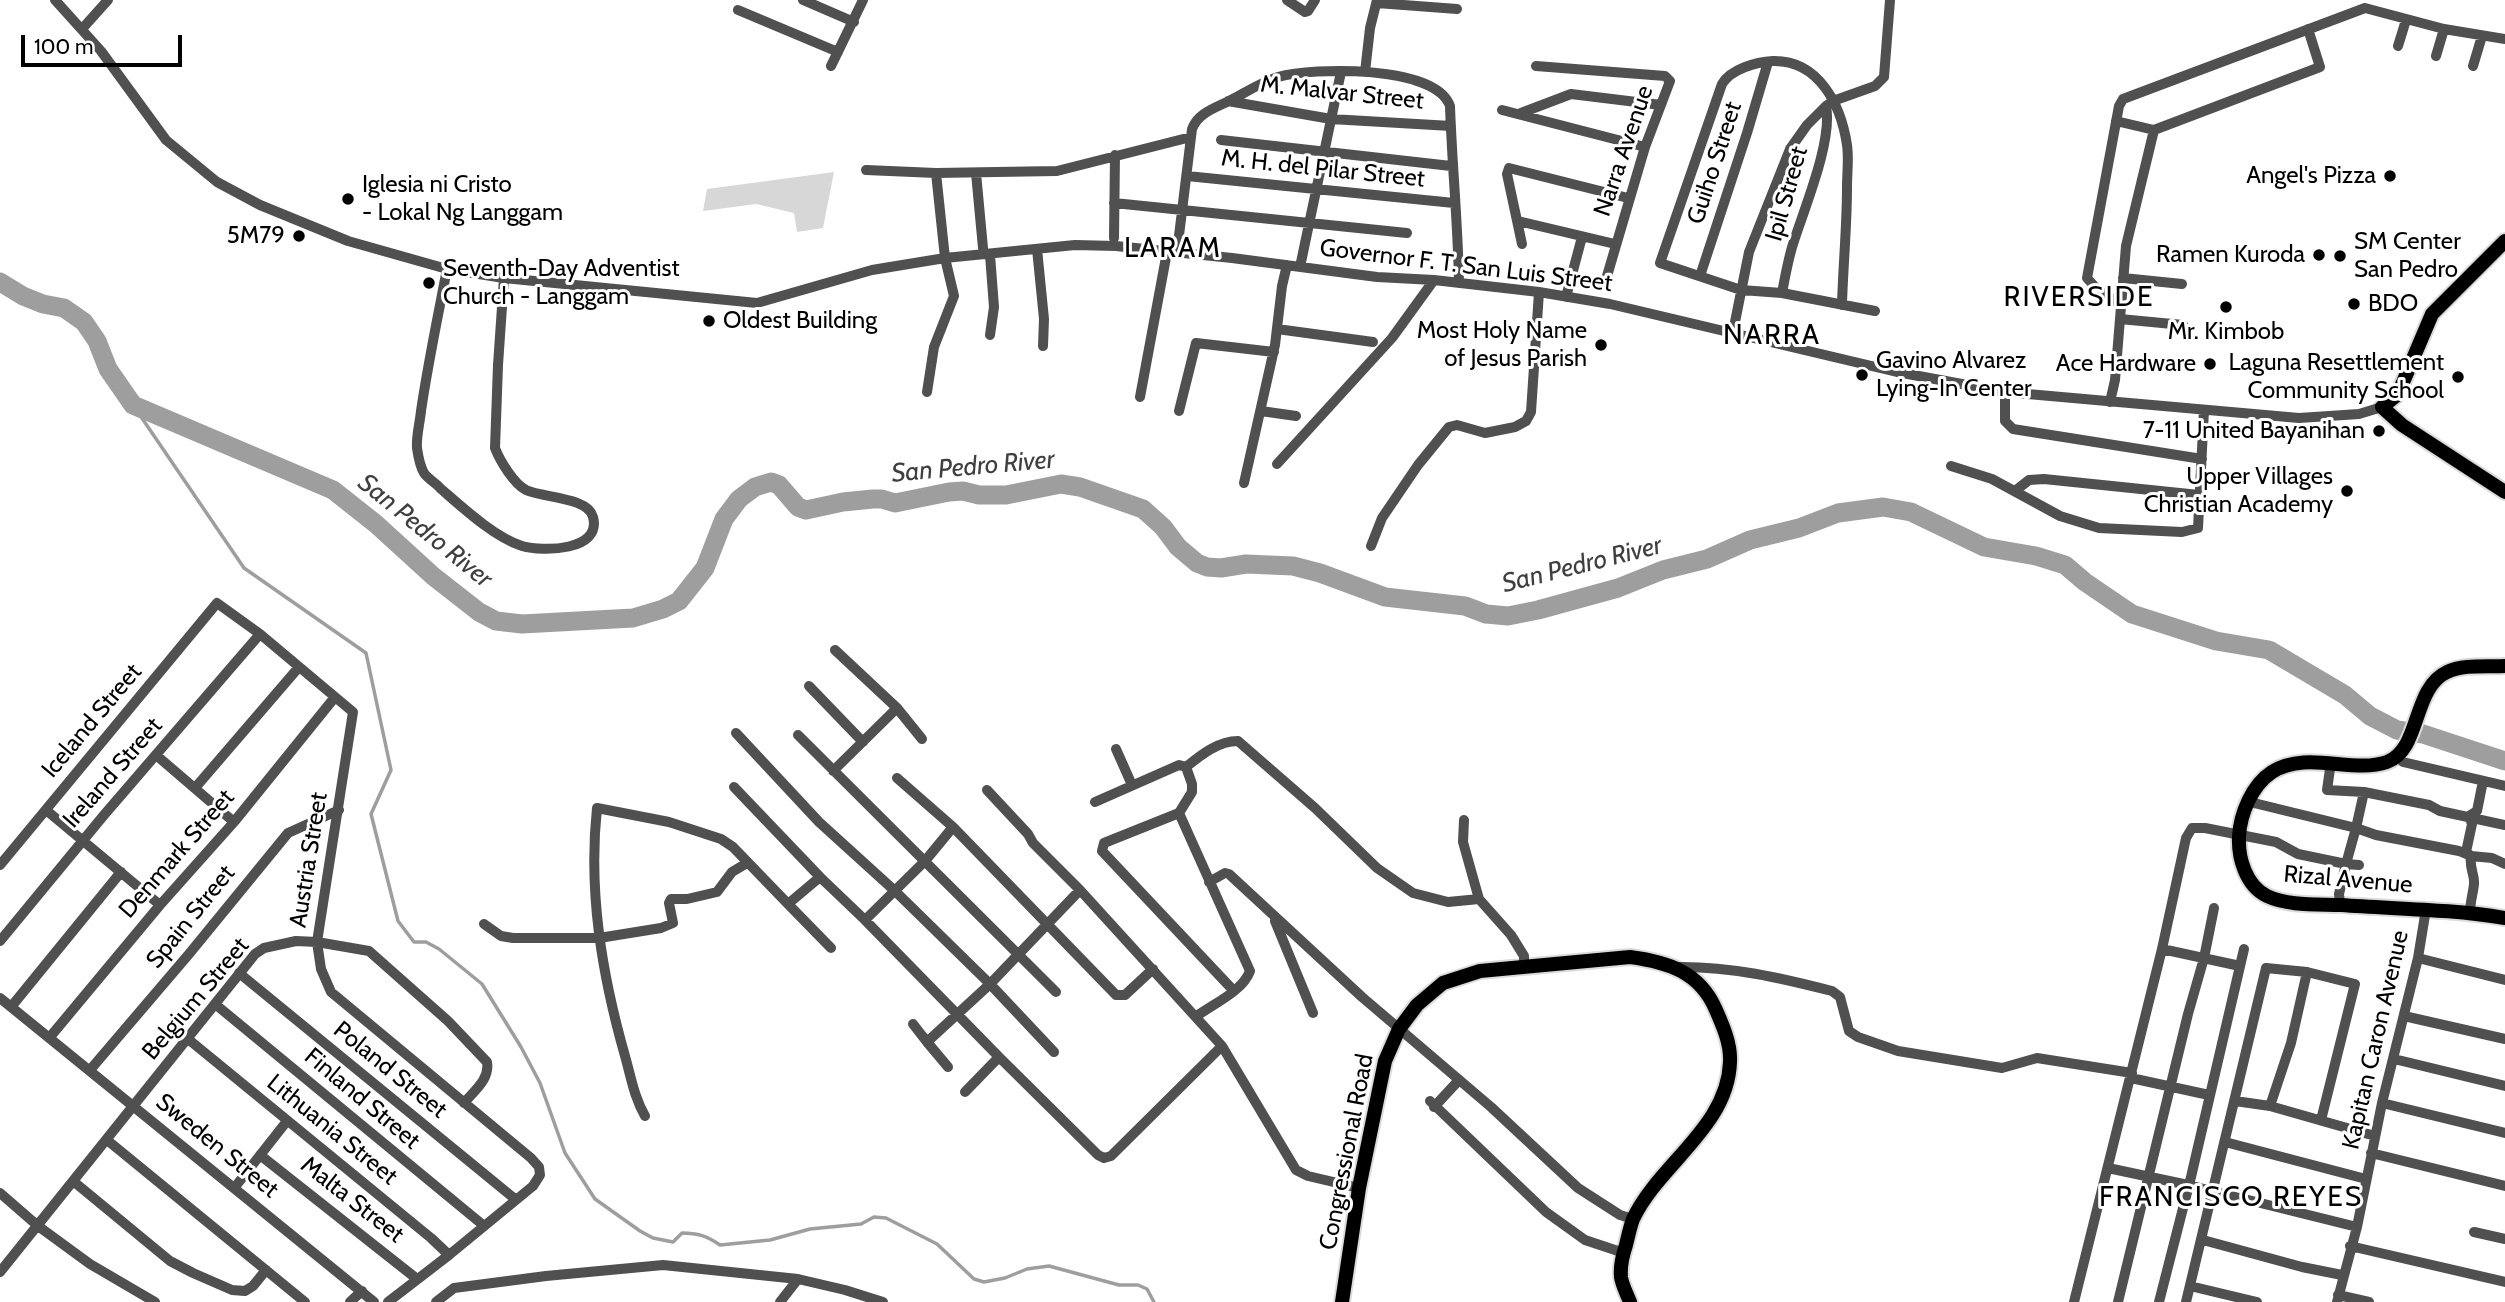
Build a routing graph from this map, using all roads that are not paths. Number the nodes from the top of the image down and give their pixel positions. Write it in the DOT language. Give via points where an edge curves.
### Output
graph roads {
  1 [pos="55,0"];
  2 [pos="108,0"];
  3 [pos="803,0"];
  4 [pos="863,0"];
  5 [pos="1287,0"];
  6 [pos="1315,0"];
  7 [pos="1890,0"];
  8 [pos="1377,1"];
  9 [pos="1421,4"];
  10 [pos="1457,9"];
  11 [pos="738,10"];
  12 [pos="2406,20"];
  13 [pos="854,22"];
  14 [pos="82,29"];
  15 [pos="2308,29"];
  16 [pos="2444,29"];
  17 [pos="2482,36"];
  18 [pos="2505,39"];
  19 [pos="2398,46"];
  20 [pos="838,52"];
  21 [pos="2435,57"];
  22 [pos="1768,62"];
  23 [pos="2473,65"];
  24 [pos="831,66"];
  25 [pos="1536,66"];
  26 [pos="1341,72"];
  27 [pos="1365,72"];
  28 [pos="1228,101"];
  29 [pos="1830,103"];
  30 [pos="1661,105"];
  31 [pos="1502,110"];
  32 [pos="1520,113"];
  33 [pos="1331,118"];
  34 [pos="2116,121"];
  35 [pos="1451,125"];
  36 [pos="2154,130"];
  37 [pos="1191,137"];
  38 [pos="1221,140"];
  39 [pos="1645,147"];
  40 [pos="1323,153"];
  41 [pos="1115,155"];
  42 [pos="1451,166"];
  43 [pos="866,170"];
  44 [pos="936,173"];
  45 [pos="976,173"];
  46 [pos="1186,176"];
  47 [pos="1316,189"];
  48 [pos="1628,198"];
  49 [pos="1114,203"];
  50 [pos="1454,203"];
  51 [pos="1182,210"];
  52 [pos="1518,221"];
  53 [pos="1308,224"];
  54 [pos="1407,233"];
  55 [pos="1582,237"];
  56 [pos="1114,238"];
  57 [pos="2505,241"];
  58 [pos="1522,244"];
  59 [pos="1615,244"];
  60 [pos="1037,249"];
  61 [pos="986,251"];
  62 [pos="1172,252"];
  63 [pos="945,258"];
  64 [pos="1287,265"];
  65 [pos="1300,267"];
  66 [pos="447,269"];
  67 [pos="1606,276"];
  68 [pos="1700,276"];
  69 [pos="504,278"];
  70 [pos="2123,278"];
  71 [pos="1434,280"];
  72 [pos="1459,283"];
  73 [pos="2182,284"];
  74 [pos="1741,290"];
  75 [pos="1539,292"];
  76 [pos="1782,293"];
  77 [pos="1566,297"];
  78 [pos="1842,305"];
  79 [pos="2121,305"];
  80 [pos="1875,311"];
  81 [pos="2120,319"];
  82 [pos="2183,325"];
  83 [pos="1278,329"];
  84 [pos="1733,332"];
  85 [pos="990,335"];
  86 [pos="1373,342"];
  87 [pos="1043,346"];
  88 [pos="1274,352"];
  89 [pos="927,392"];
  90 [pos="2005,393"];
  91 [pos="1140,397"];
  92 [pos="2110,402"];
  93 [pos="2382,407"];
  94 [pos="2204,410"];
  95 [pos="1179,411"];
  96 [pos="1261,411"];
  97 [pos="1296,416"];
  98 [pos="2202,459"];
  99 [pos="1277,464"];
  100 [pos="1951,466"];
  101 [pos="1244,483"];
  102 [pos="2015,491"];
  103 [pos="2505,492"];
  104 [pos="2199,495"];
  105 [pos="1371,546"];
  106 [pos="216,603"];
  107 [pos="260,634"];
  108 [pos="835,650"];
  109 [pos="2505,666"];
  110 [pos="299,667"];
  111 [pos="809,685"];
  112 [pos="335,697"];
  113 [pos="897,708"];
  114 [pos="736,733"];
  115 [pos="798,735"];
  116 [pos="922,739"];
  117 [pos="863,742"];
  118 [pos="1116,749"];
  119 [pos="156,755"];
  120 [pos="2397,755"];
  121 [pos="1186,767"];
  122 [pos="2330,769"];
  123 [pos="833,771"];
  124 [pos="898,778"];
  125 [pos="2483,781"];
  126 [pos="1132,785"];
  127 [pos="734,786"];
  128 [pos="2505,786"];
  129 [pos="195,788"];
  130 [pos="987,790"];
  131 [pos="2364,792"];
  132 [pos="1095,802"];
  133 [pos="2255,803"];
  134 [pos="46,810"];
  135 [pos="339,810"];
  136 [pos="1179,813"];
  137 [pos="2469,816"];
  138 [pos="1464,820"];
  139 [pos="234,822"];
  140 [pos="2505,825"];
  141 [pos="953,827"];
  142 [pos="2356,828"];
  143 [pos="2239,836"];
  144 [pos="83,840"];
  145 [pos="2471,856"];
  146 [pos="925,861"];
  147 [pos="747,863"];
  148 [pos="2346,863"];
  149 [pos="2505,864"];
  150 [pos="0,865"];
  151 [pos="2359,866"];
  152 [pos="121,872"];
  153 [pos="820,877"];
  154 [pos="1209,882"];
  155 [pos="1080,890"];
  156 [pos="895,891"];
  157 [pos="1479,899"];
  158 [pos="788,904"];
  159 [pos="160,905"];
  160 [pos="2340,905"];
  161 [pos="2214,908"];
  162 [pos="2426,909"];
  163 [pos="2470,913"];
  164 [pos="1272,915"];
  165 [pos="2505,918"];
  166 [pos="865,920"];
  167 [pos="484,923"];
  168 [pos="1047,924"];
  169 [pos="599,938"];
  170 [pos="0,941"];
  171 [pos="317,942"];
  172 [pos="831,948"];
  173 [pos="2162,949"];
  174 [pos="2244,949"];
  175 [pos="1018,953"];
  176 [pos="2204,958"];
  177 [pos="2418,958"];
  178 [pos="1524,966"];
  179 [pos="2240,966"];
  180 [pos="1676,967"];
  181 [pos="1153,969"];
  182 [pos="2307,972"];
  183 [pos="239,973"];
  184 [pos="2505,980"];
  185 [pos="990,984"];
  186 [pos="1233,990"];
  187 [pos="1056,992"];
  188 [pos="0,998"];
  189 [pos="215,1004"];
  190 [pos="11,1007"];
  191 [pos="1313,1013"];
  192 [pos="956,1015"];
  193 [pos="1197,1016"];
  194 [pos="2404,1016"];
  195 [pos="913,1024"];
  196 [pos="1399,1029"];
  197 [pos="50,1037"];
  198 [pos="188,1039"];
  199 [pos="2505,1039"];
  200 [pos="927,1042"];
  201 [pos="1222,1046"];
  202 [pos="1054,1052"];
  203 [pos="999,1057"];
  204 [pos="2394,1059"];
  205 [pos="948,1067"];
  206 [pos="90,1070"];
  207 [pos="2132,1076"];
  208 [pos="1459,1080"];
  209 [pos="2505,1086"];
  210 [pos="2171,1087"];
  211 [pos="965,1092"];
  212 [pos="2209,1095"];
  213 [pos="2235,1101"];
  214 [pos="464,1102"];
  215 [pos="2382,1103"];
  216 [pos="134,1106"];
  217 [pos="2270,1106"];
  218 [pos="645,1116"];
  219 [pos="287,1121"];
  220 [pos="2321,1121"];
  221 [pos="2505,1133"];
  222 [pos="2375,1136"];
  223 [pos="107,1140"];
  224 [pos="2225,1142"];
  225 [pos="2371,1153"];
  226 [pos="260,1155"];
  227 [pos="2108,1168"];
  228 [pos="2150,1176"];
  229 [pos="2366,1180"];
  230 [pos="73,1181"];
  231 [pos="2188,1185"];
  232 [pos="2505,1186"];
  233 [pos="235,1187"];
  234 [pos="1359,1188"];
  235 [pos="2214,1191"];
  236 [pos="0,1194"];
  237 [pos="514,1199"];
  238 [pos="1633,1219"];
  239 [pos="483,1225"];
  240 [pos="37,1226"];
  241 [pos="2357,1227"];
  242 [pos="2474,1232"];
  243 [pos="2505,1239"];
  244 [pos="2203,1240"];
  245 [pos="2350,1246"];
  246 [pos="1624,1253"];
  247 [pos="449,1255"];
  248 [pos="266,1270"];
  249 [pos="0,1272"];
  250 [pos="2342,1275"];
  251 [pos="417,1279"];
  252 [pos="798,1279"];
  253 [pos="2505,1282"];
  254 [pos="2190,1286"];
  255 [pos="362,1291"];
  256 [pos="2338,1298"];
  257 [pos="2076,1301"];
  258 [pos="155,1302"];
  259 [pos="305,1302"];
  260 [pos="350,1302"];
  261 [pos="374,1302"];
  262 [pos="388,1302"];
  263 [pos="436,1302"];
  264 [pos="780,1302"];
  265 [pos="883,1302"];
  266 [pos="1342,1302"];
  267 [pos="1630,1302"];
  268 [pos="2118,1302"];
  269 [pos="2159,1302"];
  270 [pos="2186,1302"];
  271 [pos="2257,1302"];
  272 [pos="2369,1302"];
  1 -- 14 [label="street, Governor F. T. San Luis Street"];
  2 -- 14 [label="street"];
  3 -- 13 [label="street"];
  4 -- 13 [label="street"];
  5 -- 6 [label="street" via="1305,12"];
  7 -- 29 [label="street" via="1884,77 1869,89"];
  8 -- 9 [label="street"];
  8 -- 27 [label="street"];
  9 -- 10 [label="street"];
  11 -- 20 [label="street"];
  12 -- 15 [label="street" via="2365,8"];
  12 -- 16 [label="street"];
  12 -- 19 [label="street"];
  13 -- 20 [label="street"];
  14 -- 66 [label="street, Governor F. T. San Luis Street" via="166,141 217,182 348,241"];
  15 -- 34 [label="street" via="2123,99"];
  15 -- 36 [label="street" via="2320,67"];
  16 -- 17 [label="street"];
  16 -- 21 [label="street"];
  17 -- 18 [label="street"];
  17 -- 23 [label="street"];
  20 -- 24 [label="street"];
  22 -- 29 [label="street" via="1804,67 1814,74"];
  22 -- 68 [label="street, Guiho Street"];
  22 -- 68 [label="street" via="1737,70 1722,84 1660,263"];
  25 -- 30 [label="street, Narra Avenue" via="1665,76 1670,83"];
  26 -- 27 [label="street"];
  26 -- 28 [label="street" via="1280,77"];
  26 -- 33 [label="street"];
  27 -- 35 [label="street" via="1396,76 1440,91 1450,106"];
  28 -- 33 [label="street, M. Malvar Street"];
  28 -- 37 [label="street" via="1198,120"];
  29 -- 74 [label="street" via="1790,149 1756,230"];
  29 -- 76 [label="street, Ipil Street" via="1825,140"];
  29 -- 78 [label="street" via="1842,119 1848,147"];
  30 -- 32 [label="street" via="1571,93"];
  30 -- 39 [label="street, Narra Avenue"];
  31 -- 32 [label="street"];
  32 -- 39 [label="street"];
  33 -- 35 [label="street, M. Malvar Street"];
  33 -- 40 [label="street"];
  34 -- 36 [label="street"];
  34 -- 79 [label="street" via="2087,278"];
  35 -- 42 [label="street"];
  36 -- 70 [label="street" via="2126,246"];
  37 -- 41 [label="street"];
  37 -- 46 [label="street"];
  38 -- 40 [label="street"];
  39 -- 48 [label="street, Narra Avenue"];
  40 -- 42 [label="street"];
  40 -- 47 [label="street"];
  41 -- 45 [label="street" via="1057,171"];
  41 -- 49 [label="street"];
  42 -- 50 [label="street"];
  43 -- 44 [label="street"];
  44 -- 45 [label="street"];
  44 -- 63 [label="street"];
  45 -- 61 [label="street"];
  46 -- 47 [label="street, M. H. del Pilar Street"];
  46 -- 51 [label="street"];
  47 -- 50 [label="street, M. H. del Pilar Street"];
  47 -- 53 [label="street"];
  48 -- 52 [label="street" via="1509,167"];
  48 -- 59 [label="street, Narra Avenue"];
  49 -- 51 [label="street"];
  49 -- 56 [label="street"];
  50 -- 72 [label="street"];
  51 -- 53 [label="street"];
  51 -- 62 [label="street"];
  52 -- 55 [label="street, Narra Avenue"];
  52 -- 58 [label="street"];
  53 -- 54 [label="street"];
  53 -- 65 [label="street"];
  55 -- 59 [label="street, Narra Avenue"];
  55 -- 77 [label="street"];
  57 -- 93 [label="main road" via="2432,314 2402,387"];
  59 -- 67 [label="street, Narra Avenue"];
  60 -- 61 [label="street, Governor F. T. San Luis Street"];
  60 -- 62 [label="street, Governor F. T. San Luis Street" via="1075,245"];
  60 -- 87 [label="street"];
  61 -- 63 [label="street, Governor F. T. San Luis Street"];
  61 -- 85 [label="street" via="994,307"];
  62 -- 64 [label="street, Governor F. T. San Luis Street"];
  62 -- 91 [label="street"];
  63 -- 69 [label="street, Governor F. T. San Luis Street" via="872,270 757,303"];
  63 -- 89 [label="street" via="954,296 934,347"];
  64 -- 65 [label="street, Governor F. T. San Luis Street"];
  64 -- 83 [label="street"];
  65 -- 71 [label="street, Governor F. T. San Luis Street"];
  66 -- 69 [label="street, Governor F. T. San Luis Street"];
  66 -- 69 [label="street" via="417,447 424,473 478,521 522,546 554,549 580,543 593,529 589,510 570,500 525,490 495,448"];
  68 -- 74 [label="street"];
  70 -- 73 [label="street"];
  70 -- 79 [label="street"];
  71 -- 72 [label="street, Governor F. T. San Luis Street"];
  71 -- 99 [label="street" via="1392,338"];
  72 -- 75 [label="street, Governor F. T. San Luis Street"];
  74 -- 76 [label="street"];
  74 -- 84 [label="street"];
  75 -- 77 [label="street, Governor F. T. San Luis Street"];
  75 -- 105 [label="street" via="1531,412 1526,422 1485,433 1449,427 1382,518"];
  76 -- 78 [label="street"];
  77 -- 84 [label="street, Governor F. T. San Luis Street"];
  78 -- 80 [label="street"];
  79 -- 81 [label="street"];
  81 -- 82 [label="street"];
  81 -- 92 [label="street"];
  83 -- 86 [label="street"];
  83 -- 88 [label="street"];
  84 -- 90 [label="street, Governor F. T. San Luis Street"];
  88 -- 95 [label="street" via="1196,343"];
  88 -- 96 [label="street"];
  90 -- 92 [label="street, Governor F. T. San Luis Street"];
  90 -- 98 [label="street" via="2005,421 2013,429"];
  92 -- 94 [label="street, Governor F. T. San Luis Street"];
  93 -- 94 [label="street, Governor F. T. San Luis Street" via="2347,416 2299,418"];
  93 -- 103 [label="main road"];
  94 -- 98 [label="street"];
  96 -- 97 [label="street"];
  96 -- 101 [label="street"];
  98 -- 104 [label="street"];
  100 -- 102 [label="street"];
  102 -- 104 [label="street" via="2029,480 2044,479"];
  102 -- 104 [label="street" via="2060,516 2099,528 2182,532 2198,528"];
  106 -- 107 [label="street, Austria Street"];
  106 -- 134 [label="street, Iceland Street"];
  107 -- 110 [label="street, Austria Street"];
  107 -- 119 [label="street, Ireland Street"];
  108 -- 113 [label="street"];
  109 -- 120 [label="main road" via="2446,672 2429,688"];
  110 -- 112 [label="street, Austria Street"];
  110 -- 129 [label="street"];
  111 -- 117 [label="street"];
  112 -- 135 [label="street, Austria Street" via="353,712"];
  112 -- 139 [label="street, Denmark Street"];
  113 -- 116 [label="street"];
  113 -- 117 [label="street"];
  114 -- 156 [label="street"];
  115 -- 123 [label="street"];
  117 -- 123 [label="street"];
  118 -- 126 [label="street"];
  119 -- 129 [label="street"];
  119 -- 144 [label="street, Ireland Street"];
  120 -- 125 [label="street" via="2403,762"];
  120 -- 143 [label="main road, Rizal Avenue" via="2378,764 2307,762 2272,772 2249,799"];
  121 -- 126 [label="street" via="1179,765"];
  121 -- 136 [label="street" via="1192,793"];
  121 -- 157 [label="street" via="1215,747 1238,741 1377,868 1413,893 1448,902"];
  122 -- 131 [label="street" via="2327,789"];
  123 -- 146 [label="street"];
  124 -- 141 [label="street"];
  125 -- 128 [label="street"];
  125 -- 137 [label="street" via="2477,811"];
  126 -- 132 [label="street"];
  127 -- 153 [label="street"];
  129 -- 139 [label="street"];
  130 -- 155 [label="street"];
  131 -- 137 [label="street"];
  131 -- 142 [label="street"];
  133 -- 142 [label="street"];
  134 -- 144 [label="street"];
  134 -- 150 [label="street, Iceland Street"];
  135 -- 171 [label="street, Austria Street"];
  135 -- 206 [label="street, Spain Street" via="288,833"];
  136 -- 154 [label="street"];
  136 -- 186 [label="street" via="1104,843 1102,851"];
  137 -- 140 [label="street"];
  137 -- 145 [label="street" via="2472,824 2466,852"];
  138 -- 157 [label="street" via="1463,842"];
  139 -- 159 [label="street, Denmark Street"];
  141 -- 146 [label="street"];
  141 -- 168 [label="street"];
  142 -- 145 [label="street"];
  142 -- 148 [label="street"];
  143 -- 148 [label="street"];
  143 -- 160 [label="main road, Rizal Avenue" via="2246,875 2266,896"];
  143 -- 173 [label="street" via="2192,828"];
  144 -- 152 [label="street"];
  144 -- 170 [label="street, Ireland Street"];
  145 -- 149 [label="street"];
  145 -- 163 [label="street" via="2475,882"];
  146 -- 156 [label="street"];
  146 -- 175 [label="street"];
  147 -- 158 [label="street"];
  147 -- 169 [label="street" via="732,872 717,892 671,899 670,926"];
  147 -- 169 [label="street" via="721,839 669,822 597,808 593,850"];
  148 -- 151 [label="street"];
  148 -- 160 [label="street"];
  152 -- 159 [label="street"];
  152 -- 190 [label="street"];
  153 -- 158 [label="street"];
  153 -- 166 [label="street"];
  154 -- 164 [label="street" via="1227,873"];
  154 -- 186 [label="street" via="1250,971"];
  155 -- 168 [label="street"];
  155 -- 181 [label="street"];
  156 -- 166 [label="street"];
  156 -- 185 [label="street"];
  157 -- 178 [label="street" via="1511,935 1524,956"];
  158 -- 172 [label="street"];
  159 -- 197 [label="street, Denmark Street"];
  160 -- 162 [label="main road, Rizal Avenue"];
  161 -- 176 [label="street"];
  162 -- 163 [label="main road, Rizal Avenue"];
  162 -- 177 [label="street, Kapitan Caron Avenue"];
  163 -- 165 [label="main road, Rizal Avenue"];
  164 -- 191 [label="street"];
  164 -- 196 [label="street"];
  166 -- 192 [label="street"];
  167 -- 169 [label="street" via="501,936"];
  168 -- 175 [label="street"];
  168 -- 181 [label="street" via="1116,995 1125,995"];
  169 -- 218 [label="street" via="612,1011 636,1100"];
  171 -- 183 [label="street, Belgium Street" via="264,948"];
  171 -- 214 [label="street, Austria Street" via="331,992"];
  171 -- 214 [label="street, Belgium Street" via="369,951 487,1062 489,1071"];
  173 -- 176 [label="street"];
  173 -- 207 [label="street"];
  174 -- 179 [label="street"];
  175 -- 185 [label="street"];
  175 -- 187 [label="street"];
  176 -- 179 [label="street"];
  176 -- 210 [label="street"];
  177 -- 184 [label="street"];
  177 -- 194 [label="street, Kapitan Caron Avenue"];
  178 -- 180 [label="main road, Congressional Road" via="1630,957"];
  178 -- 196 [label="main road, Congressional Road" via="1453,978 1432,990"];
  179 -- 212 [label="street"];
  180 -- 207 [label="street" via="1768,974 1832,991 1840,997 1849,1031 1898,1051 2002,1068 2037,1058"];
  180 -- 238 [label="main road, Congressional Road" via="1698,983 1714,1006 1731,1061 1717,1106"];
  181 -- 193 [label="street"];
  182 -- 213 [label="street" via="2266,968"];
  182 -- 217 [label="street"];
  182 -- 220 [label="street" via="2355,984"];
  183 -- 189 [label="street, Belgium Street"];
  183 -- 237 [label="street, Poland Street"];
  185 -- 192 [label="street"];
  185 -- 202 [label="street"];
  186 -- 193 [label="street"];
  188 -- 190 [label="street, Sweden Street"];
  189 -- 198 [label="street, Belgium Street"];
  189 -- 239 [label="street, Finland Street"];
  190 -- 197 [label="street, Sweden Street"];
  192 -- 200 [label="street"];
  192 -- 203 [label="street"];
  193 -- 201 [label="street"];
  194 -- 199 [label="street"];
  194 -- 204 [label="street, Kapitan Caron Avenue"];
  195 -- 200 [label="street"];
  196 -- 208 [label="street"];
  196 -- 234 [label="main road, Congressional Road" via="1385,1060"];
  197 -- 206 [label="street, Sweden Street"];
  198 -- 216 [label="street, Belgium Street"];
  198 -- 219 [label="street, Lithuania Street"];
  200 -- 205 [label="street"];
  201 -- 203 [label="street" via="1104,1158"];
  201 -- 234 [label="street" via="1296,1170"];
  203 -- 211 [label="street"];
  204 -- 209 [label="street"];
  204 -- 215 [label="street, Kapitan Caron Avenue"];
  206 -- 216 [label="street, Sweden Street"];
  207 -- 210 [label="street"];
  207 -- 227 [label="street"];
  208 -- 238 [label="street" via="1578,1188"];
  208 -- 246 [label="street" via="1432,1104 1546,1212 1585,1240"];
  210 -- 212 [label="street"];
  210 -- 228 [label="street"];
  212 -- 231 [label="street"];
  213 -- 217 [label="street"];
  213 -- 224 [label="street"];
  214 -- 237 [label="street, Austria Street" via="540,1167 541,1175 533,1186"];
  215 -- 221 [label="street"];
  215 -- 222 [label="street, Kapitan Caron Avenue"];
  216 -- 223 [label="street, Belgium Street"];
  216 -- 233 [label="street, Sweden Street"];
  217 -- 220 [label="street"];
  219 -- 226 [label="street"];
  219 -- 247 [label="street, Lithuania Street"];
  220 -- 222 [label="street"];
  222 -- 225 [label="street, Kapitan Caron Avenue"];
  223 -- 230 [label="street, Belgium Street"];
  223 -- 248 [label="street"];
  224 -- 229 [label="street"];
  224 -- 235 [label="street"];
  225 -- 229 [label="street, Kapitan Caron Avenue"];
  225 -- 232 [label="street"];
  226 -- 233 [label="street"];
  226 -- 251 [label="street, Malta Street"];
  227 -- 228 [label="street"];
  227 -- 257 [label="street"];
  228 -- 231 [label="street"];
  228 -- 268 [label="street"];
  229 -- 241 [label="street, Kapitan Caron Avenue"];
  230 -- 240 [label="street, Belgium Street"];
  230 -- 248 [label="street" via="170,1261 193,1273 245,1291"];
  231 -- 235 [label="street"];
  231 -- 269 [label="street"];
  233 -- 255 [label="street, Sweden Street"];
  234 -- 266 [label="main road, Congressional Road"];
  235 -- 241 [label="street"];
  235 -- 244 [label="street"];
  236 -- 240 [label="street"];
  237 -- 239 [label="street"];
  238 -- 246 [label="main road, Congressional Road"];
  239 -- 247 [label="street"];
  240 -- 249 [label="street, Belgium Street"];
  240 -- 258 [label="street"];
  241 -- 245 [label="street, Kapitan Caron Avenue"];
  242 -- 243 [label="street"];
  244 -- 250 [label="street"];
  244 -- 254 [label="street"];
  245 -- 250 [label="street, Kapitan Caron Avenue"];
  245 -- 253 [label="street"];
  246 -- 267 [label="main road, Congressional Road" via="1621,1277"];
  247 -- 251 [label="street"];
  248 -- 259 [label="street"];
  250 -- 256 [label="street, Kapitan Caron Avenue"];
  251 -- 262 [label="street"];
  252 -- 263 [label="street" via="663,1265 454,1288"];
  252 -- 264 [label="street"];
  252 -- 265 [label="street"];
  254 -- 270 [label="street"];
  254 -- 271 [label="street"];
  255 -- 260 [label="street"];
  255 -- 261 [label="street, Sweden Street"];
  256 -- 272 [label="street"];
}
